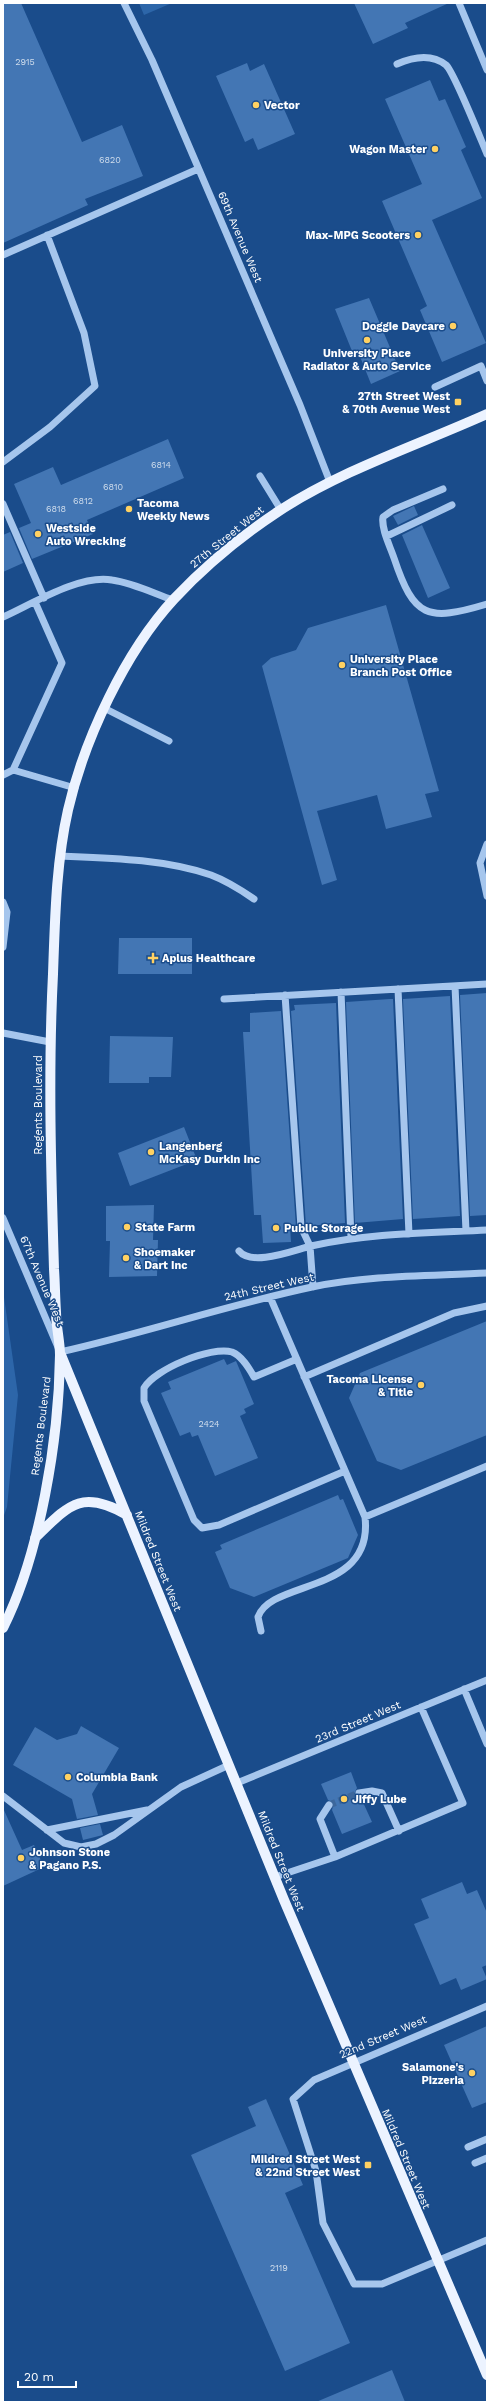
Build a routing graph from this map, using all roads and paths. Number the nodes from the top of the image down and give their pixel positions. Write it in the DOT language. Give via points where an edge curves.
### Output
graph roads {
  1 [pos="124,3"];
  2 [pos="459,3"];
  3 [pos="397,64"];
  4 [pos="487,70"];
  5 [pos="487,154"];
  6 [pos="198,169"];
  7 [pos="47,235"];
  8 [pos="3,255"];
  9 [pos="487,381"];
  10 [pos="435,387"];
  11 [pos="487,414"];
  12 [pos="3,462"];
  13 [pos="260,476"];
  14 [pos="330,482"];
  15 [pos="443,489"];
  16 [pos="3,504"];
  17 [pos="452,505"];
  18 [pos="281,510"];
  19 [pos="387,536"];
  20 [pos="44,598"];
  21 [pos="173,600"];
  22 [pos="35,602"];
  23 [pos="487,604"];
  24 [pos="3,616"];
  25 [pos="104,708"];
  26 [pos="169,741"];
  27 [pos="13,770"];
  28 [pos="3,775"];
  29 [pos="75,788"];
  30 [pos="487,844"];
  31 [pos="60,856"];
  32 [pos="487,896"];
  33 [pos="254,898"];
  34 [pos="3,902"];
  35 [pos="3,947"];
  36 [pos="487,984"];
  37 [pos="455,986"];
  38 [pos="398,989"];
  39 [pos="341,992"];
  40 [pos="285,995"];
  41 [pos="224,998"];
  42 [pos="3,1033"];
  43 [pos="50,1042"];
  44 [pos="3,1218"];
  45 [pos="487,1230"];
  46 [pos="466,1231"];
  47 [pos="409,1234"];
  48 [pos="351,1238"];
  49 [pos="310,1246"];
  50 [pos="238,1251"];
  51 [pos="487,1273"];
  52 [pos="313,1287"];
  53 [pos="270,1297"];
  54 [pos="487,1306"];
  55 [pos="60,1352"];
  56 [pos="297,1359"];
  57 [pos="304,1377"];
  58 [pos="487,1466"];
  59 [pos="345,1471"];
  60 [pos="127,1515"];
  61 [pos="365,1517"];
  62 [pos="35,1538"];
  63 [pos="3,1628"];
  64 [pos="260,1631"];
  65 [pos="487,1680"];
  66 [pos="464,1689"];
  67 [pos="422,1707"];
  68 [pos="487,1744"];
  69 [pos="229,1765"];
  70 [pos="237,1783"];
  71 [pos="359,1792"];
  72 [pos="3,1796"];
  73 [pos="329,1805"];
  74 [pos="150,1809"];
  75 [pos="47,1830"];
  76 [pos="399,1831"];
  77 [pos="335,1857"];
  78 [pos="275,1877"];
  79 [pos="487,2006"];
  80 [pos="352,2062"];
  81 [pos="487,2139"];
  82 [pos="468,2147"];
  83 [pos="487,2158"];
  84 [pos="475,2163"];
  85 [pos="487,2240"];
  86 [pos="437,2260"];
  87 [pos="487,2376"];
  1 -- 6 [label="street, 69th Avenue West" via="152,60"];
  2 -- 4 [label="street"];
  3 -- 5 [label="street" via="409,59 432,57 448,66"];
  6 -- 7 [label="street"];
  6 -- 14 [label="street, 69th Avenue West" via="300,405"];
  7 -- 8 [label="street"];
  7 -- 12 [label="street" via="84,333 95,386 50,427"];
  9 -- 10 [label="street" via="481,366"];
  11 -- 14 [label="main road, 27th Street West"];
  13 -- 18 [label="street"];
  14 -- 18 [label="main road, 27th Street West"];
  15 -- 19 [label="street" via="385,514 382,520"];
  16 -- 20 [label="street"];
  17 -- 19 [label="street"];
  18 -- 21 [label="main road, 27th Street West" via="226,551"];
  19 -- 23 [label="street" via="405,591 423,610 449,613"];
  20 -- 21 [label="street" via="94,580 112,580"];
  20 -- 22 [label="street"];
  21 -- 25 [label="main road, Regents Boulevard" via="146,636"];
  22 -- 24 [label="street"];
  22 -- 27 [label="street" via="62,663"];
  25 -- 26 [label="street"];
  25 -- 29 [label="main road, Regents Boulevard" via="84,757"];
  27 -- 28 [label="street"];
  27 -- 29 [label="street"];
  29 -- 31 [label="main road, Regents Boulevard"];
  30 -- 32 [label="street" via="480,863"];
  31 -- 33 [label="street" via="192,869 224,880"];
  31 -- 43 [label="main road, Regents Boulevard"];
  34 -- 35 [label="street" via="7,912"];
  36 -- 37 [label="street"];
  37 -- 38 [label="street"];
  37 -- 46 [label="street"];
  38 -- 39 [label="street"];
  38 -- 47 [label="street"];
  39 -- 40 [label="street"];
  39 -- 48 [label="street"];
  40 -- 41 [label="street"];
  40 -- 49 [label="street" via="301,1227"];
  42 -- 43 [label="street"];
  43 -- 55 [label="main road, Regents Boulevard" via="51,1199"];
  44 -- 55 [label="street, 67th Avenue West"];
  45 -- 46 [label="street"];
  46 -- 47 [label="street"];
  47 -- 48 [label="street"];
  48 -- 49 [label="street"];
  49 -- 50 [label="street" via="265,1258 245,1256"];
  49 -- 52 [label="street"];
  51 -- 52 [label="street, 24th Street West" via="363,1280"];
  52 -- 53 [label="street, 24th Street West"];
  53 -- 55 [label="street, 24th Street West"];
  53 -- 56 [label="street"];
  54 -- 57 [label="street" via="454,1313"];
  55 -- 60 [label="main road, Mildred Street West"];
  55 -- 62 [label="main road, Regents Boulevard" via="51,1452"];
  56 -- 57 [label="street"];
  56 -- 59 [label="street" via="254,1377 237,1355 220,1352 192,1358 164,1370 151,1379 144,1388 147,1408 194,1520 202,1528 219,1525"];
  57 -- 59 [label="street"];
  58 -- 61 [label="street"];
  59 -- 61 [label="street"];
  60 -- 62 [label="main road" via="102,1502 77,1503 63,1511"];
  60 -- 69 [label="main road, Mildred Street West"];
  61 -- 64 [label="street" via="364,1540 353,1561 338,1574 264,1607 258,1617"];
  62 -- 63 [label="main road, Regents Boulevard" via="24,1578"];
  65 -- 66 [label="street, 23rd Street West"];
  66 -- 67 [label="street, 23rd Street West"];
  66 -- 68 [label="street"];
  67 -- 70 [label="street, 23rd Street West"];
  67 -- 76 [label="street" via="463,1803"];
  69 -- 70 [label="main road, Mildred Street West"];
  69 -- 74 [label="street" via="181,1787"];
  70 -- 78 [label="main road, Mildred Street West"];
  71 -- 76 [label="street" via="382,1793"];
  72 -- 75 [label="street"];
  73 -- 77 [label="street" via="320,1818"];
  74 -- 75 [label="street"];
  74 -- 75 [label="street" via="114,1836 81,1847 64,1843"];
  76 -- 77 [label="street"];
  77 -- 78 [label="street"];
  78 -- 80 [label="main road, Mildred Street West"];
  79 -- 80 [label="street, 22nd Street West"];
  80 -- 86 [label="main road, Mildred Street West"];
  80 -- 86 [label="street, 22nd Street West" via="314,2080 293,2099 316,2172 323,2223 354,2284 382,2284"];
  81 -- 82 [label="street"];
  83 -- 84 [label="street"];
  85 -- 86 [label="street"];
  86 -- 87 [label="main road, Mildred Street West"];
}
